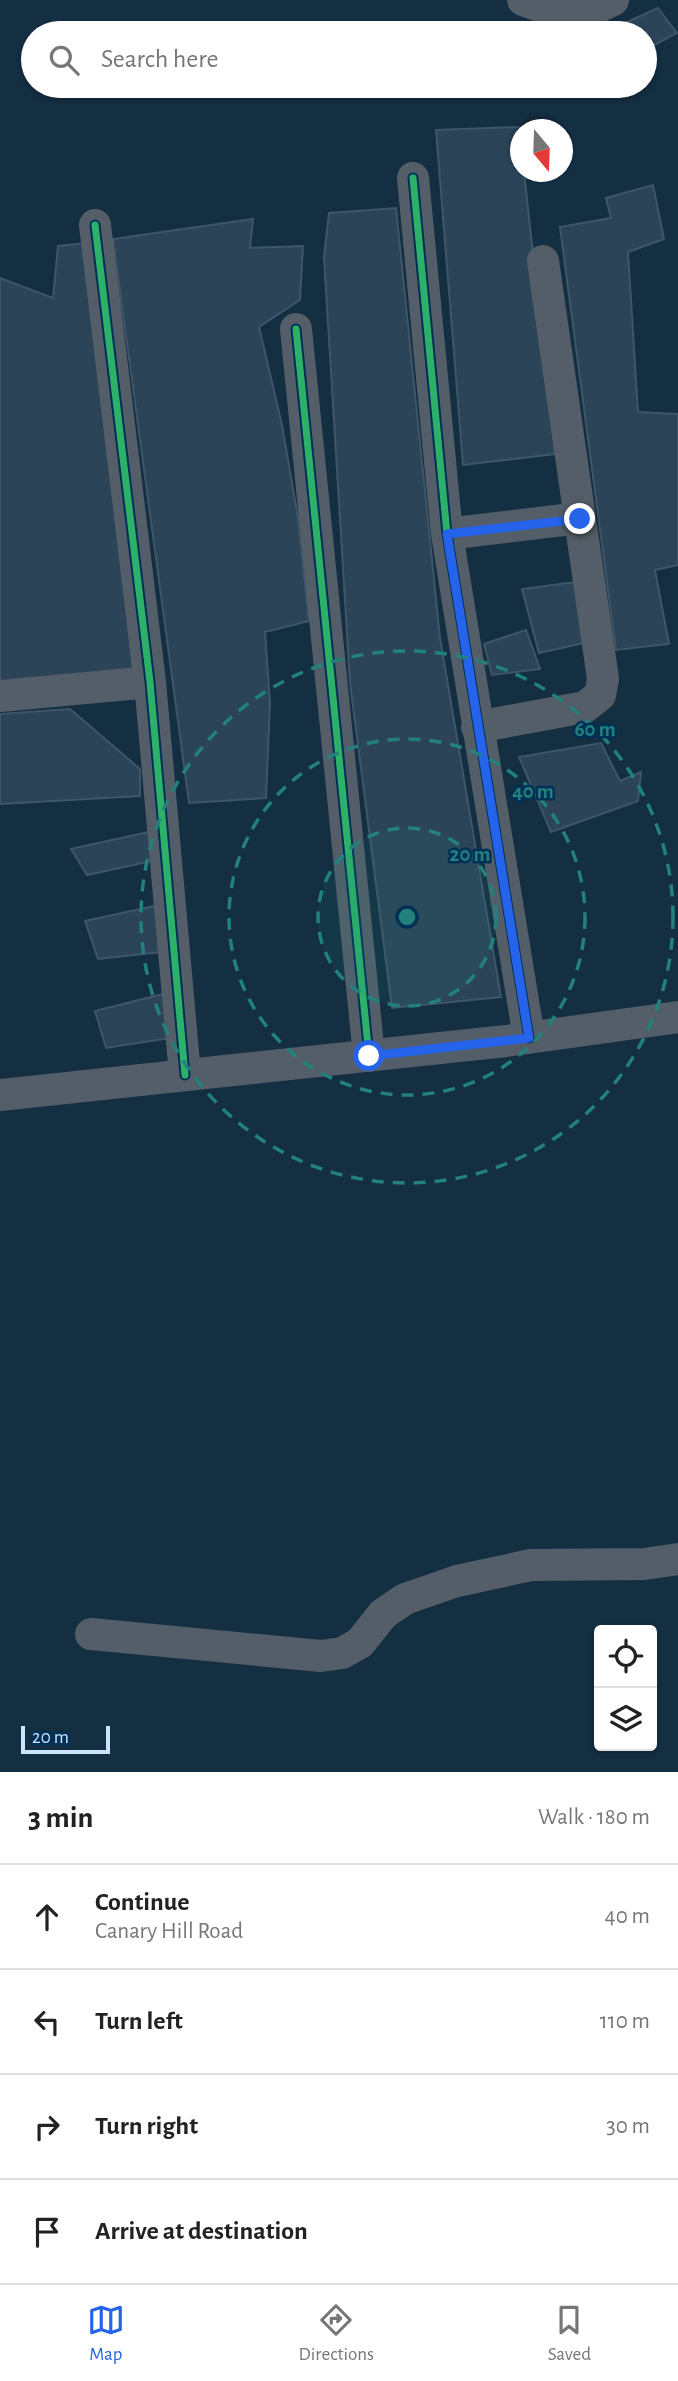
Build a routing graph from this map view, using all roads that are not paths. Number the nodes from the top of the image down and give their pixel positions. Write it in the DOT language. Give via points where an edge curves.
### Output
graph roads {
  1 [pos="523,0"];
  2 [pos="613,0"];
  3 [pos="413,178"];
  4 [pos="95,225"];
  5 [pos="543,261"];
  6 [pos="296,329"];
  7 [pos="580,519"];
  8 [pos="447,534"];
  9 [pos="150,682"];
  10 [pos="0,696"];
  11 [pos="477,727"];
  12 [pos="678,1017"];
  13 [pos="529,1038"];
  14 [pos="369,1056"];
  15 [pos="185,1075"];
  16 [pos="0,1095"];
  17 [pos="678,1559"];
  18 [pos="91,1634"];
  1 -- 2 [label="street" via="566,15 590,12"];
  3 -- 8 [label="street"];
  4 -- 9 [label="street"];
  5 -- 7 [label="street"];
  6 -- 14 [label="street"];
  7 -- 8 [label="street"];
  7 -- 11 [label="street" via="603,679 600,695 585,708"];
  8 -- 11 [label="street"];
  9 -- 10 [label="street"];
  9 -- 15 [label="street"];
  11 -- 13 [label="street"];
  12 -- 13 [label="street"];
  13 -- 14 [label="street"];
  14 -- 15 [label="street"];
  15 -- 16 [label="street"];
  17 -- 18 [label="street" via="644,1564 531,1565 457,1581 405,1599 383,1614 360,1643 342,1653 321,1656"];
}
